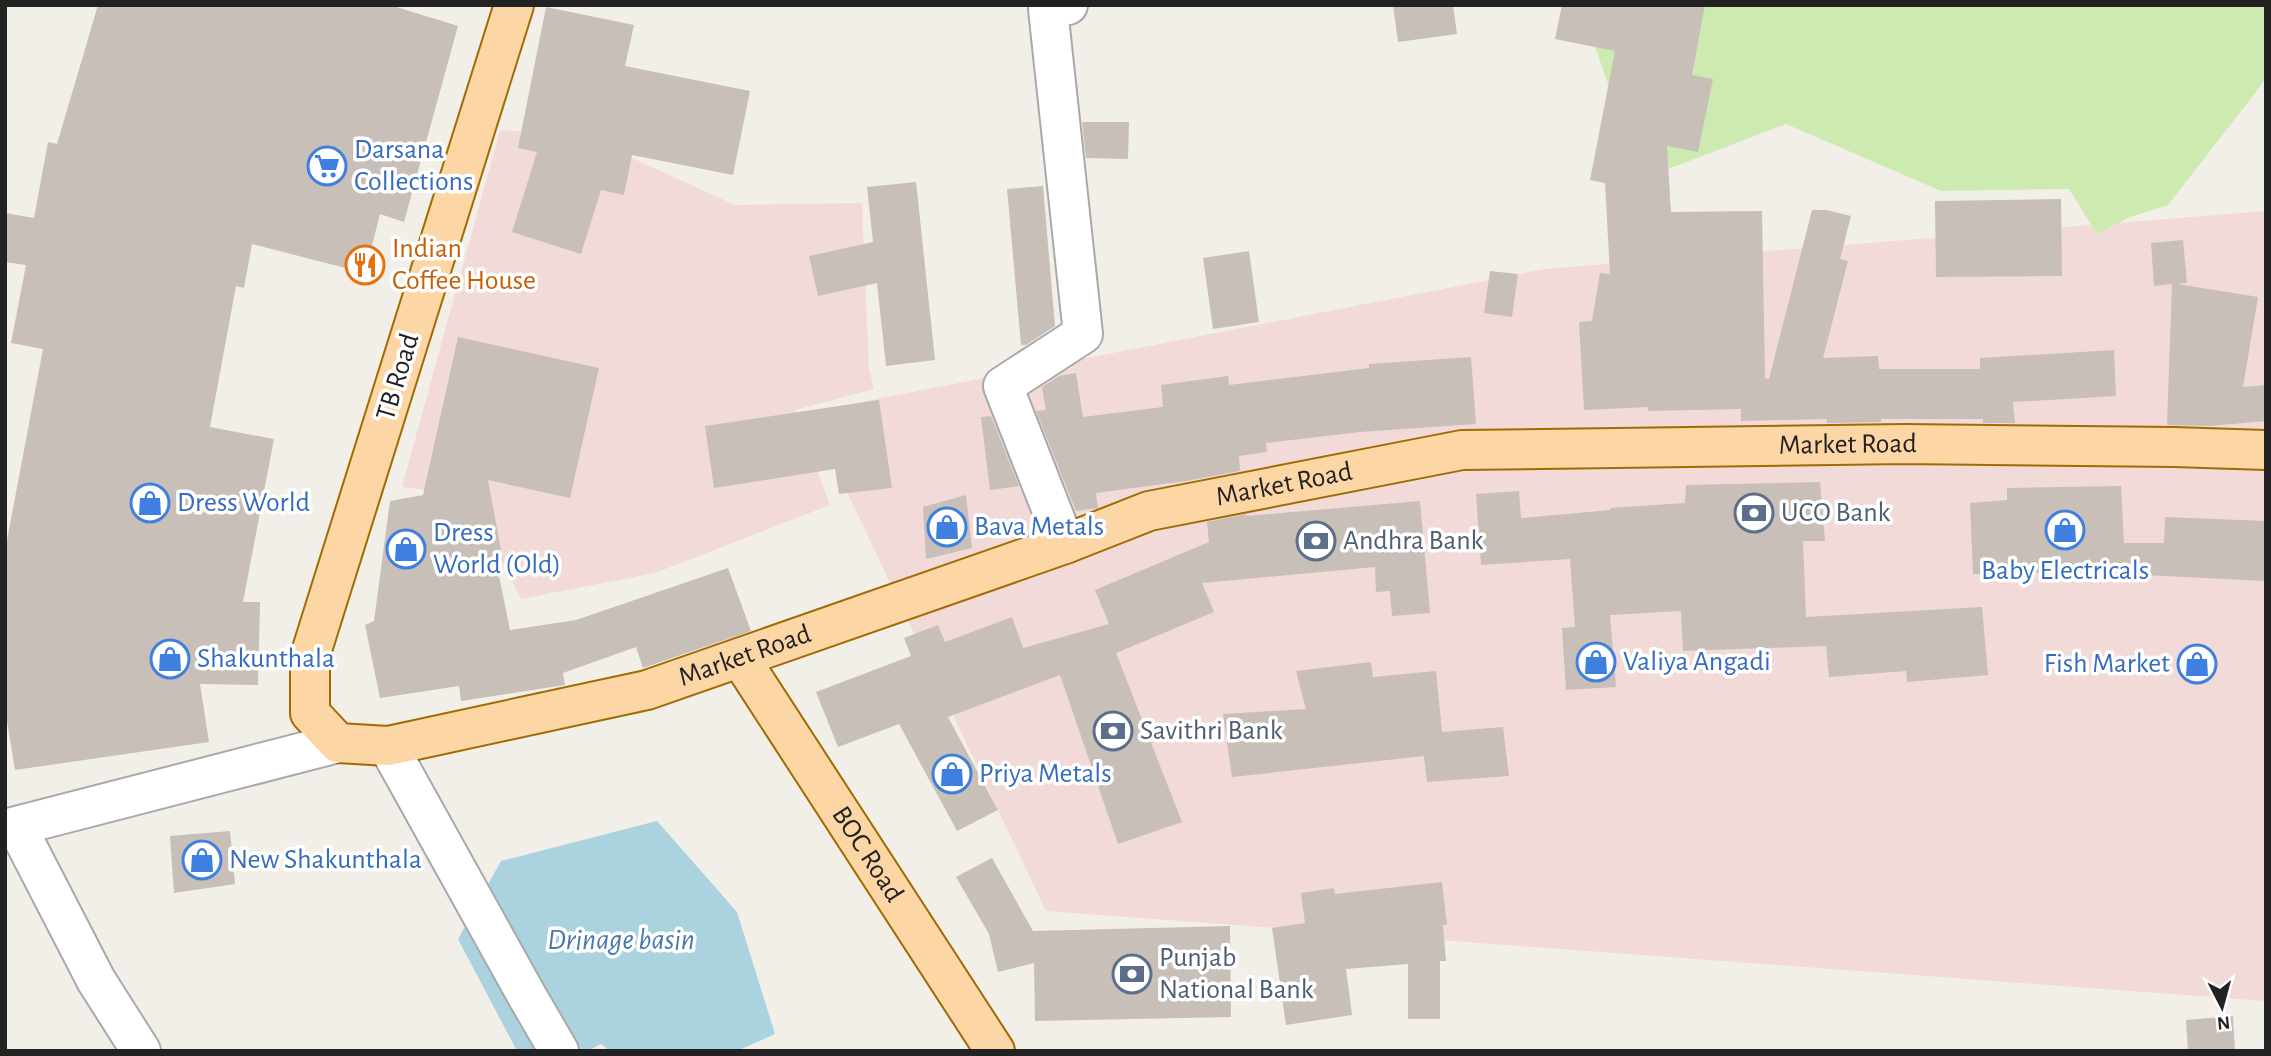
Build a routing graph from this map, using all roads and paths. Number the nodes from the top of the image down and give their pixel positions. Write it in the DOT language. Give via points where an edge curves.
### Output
graph roads {
  1 [pos="1068,5"];
  2 [pos="510,7"];
  3 [pos="2266,450"];
  4 [pos="1065,544"];
  5 [pos="740,658"];
  6 [pos="338,743"];
  7 [pos="388,746"];
  8 [pos="11,828"];
  9 [pos="141,1051"];
  10 [pos="559,1051"];
  11 [pos="995,1051"];
  1 -- 4 [label="street" via="1048,9 1083,334 1003,386"];
  2 -- 6 [label="main road, TB Road" via="310,656 310,713"];
  3 -- 4 [label="main road, Market Road" via="1905,444 1462,450 1149,511"];
  4 -- 5 [label="main road, Market Road"];
  5 -- 7 [label="main road, Market Road" via="647,690"];
  5 -- 11 [label="main road, BOC Road"];
  6 -- 7 [label="main road, Market Road"];
  6 -- 8 [label="street"];
  7 -- 10 [label="street"];
  8 -- 9 [label="street"];
}
